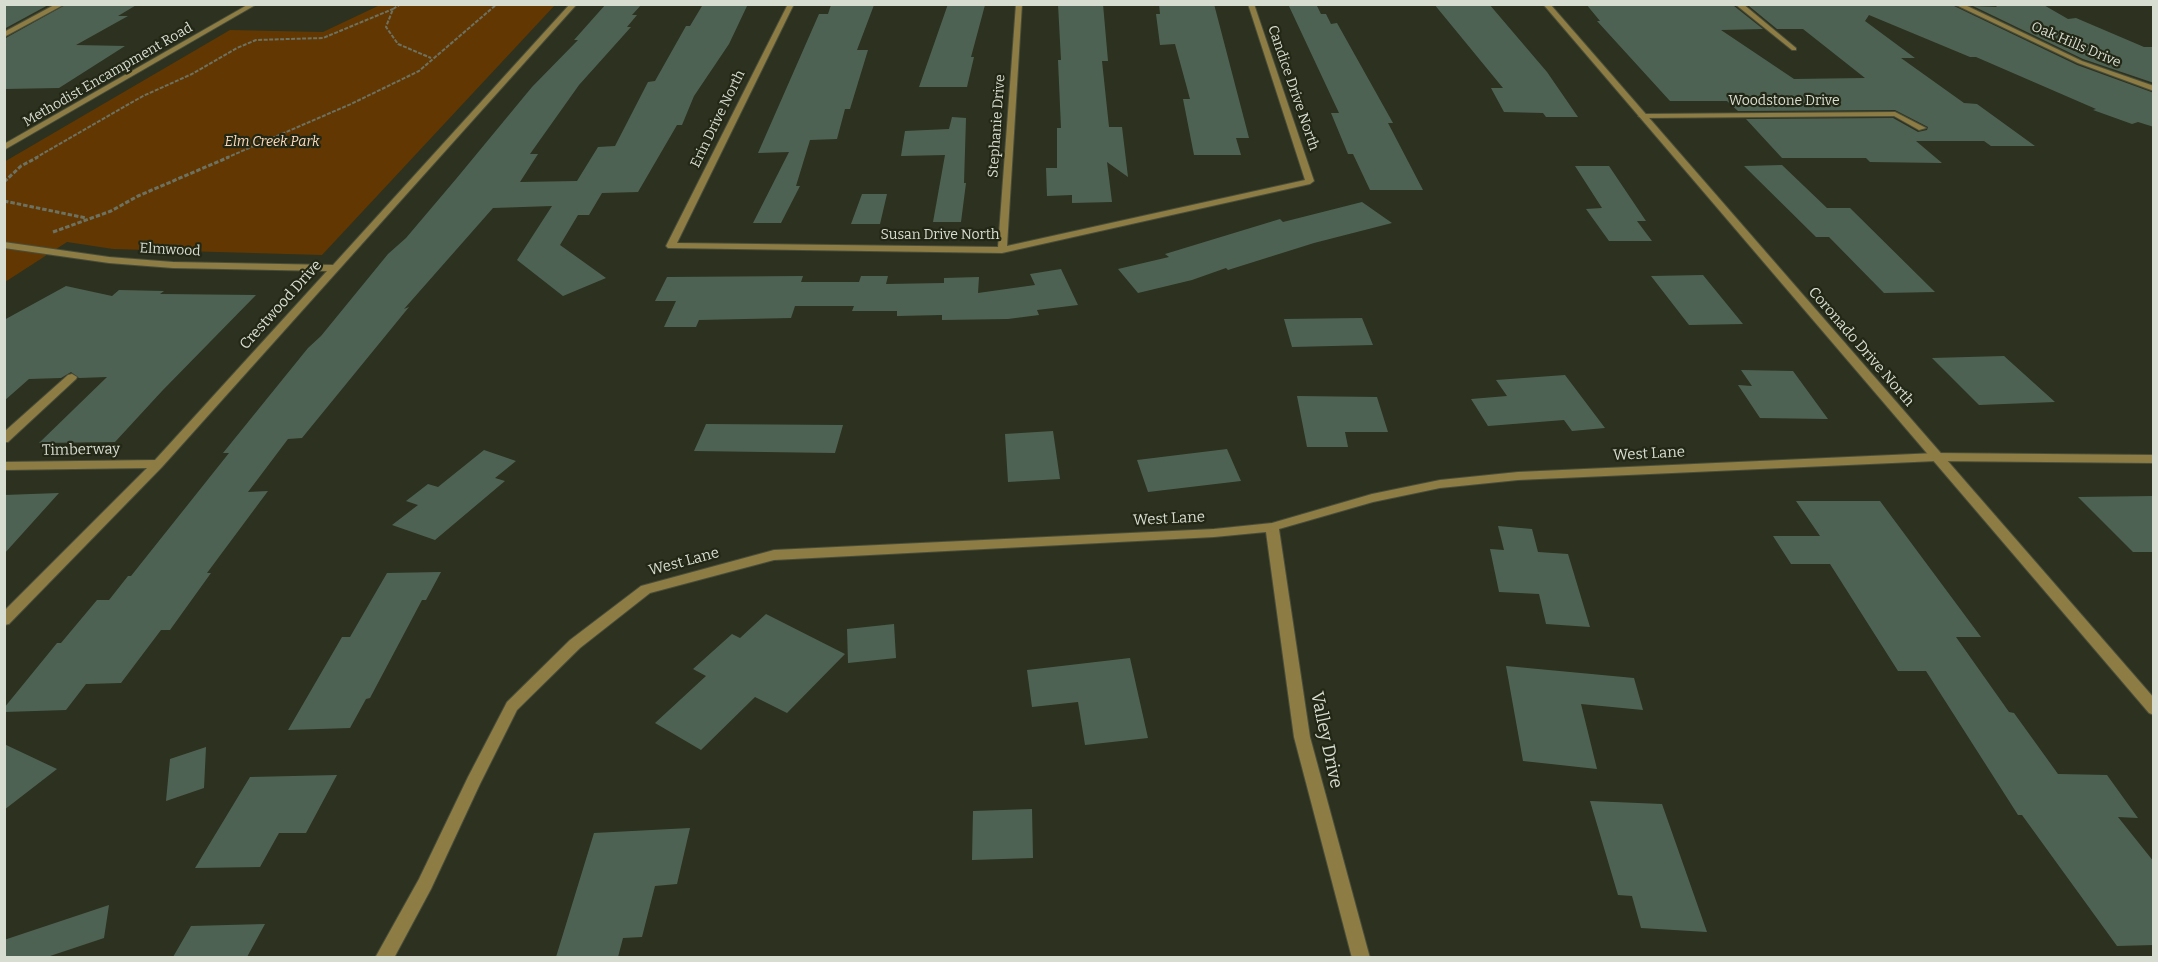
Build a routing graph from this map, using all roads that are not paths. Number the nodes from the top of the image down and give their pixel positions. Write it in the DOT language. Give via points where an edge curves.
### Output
graph roads {
  1 [pos="62,4"];
  2 [pos="254,4"];
  3 [pos="574,4"];
  4 [pos="790,4"];
  5 [pos="1019,4"];
  6 [pos="1251,4"];
  7 [pos="1546,4"];
  8 [pos="1738,4"];
  9 [pos="1957,4"];
  10 [pos="4,35"];
  11 [pos="1794,49"];
  12 [pos="2154,89"];
  13 [pos="1642,116"];
  14 [pos="1922,128"];
  15 [pos="4,148"];
  16 [pos="1310,181"];
  17 [pos="4,245"];
  18 [pos="671,246"];
  19 [pos="1002,250"];
  20 [pos="335,268"];
  21 [pos="72,377"];
  22 [pos="4,439"];
  23 [pos="1936,457"];
  24 [pos="2154,459"];
  25 [pos="158,464"];
  26 [pos="4,466"];
  27 [pos="1272,527"];
  28 [pos="4,620"];
  29 [pos="2154,709"];
  30 [pos="384,957"];
  31 [pos="1361,957"];
  1 -- 10 [label="street"];
  2 -- 15 [label="street, Methodist Encampment Road"];
  3 -- 20 [label="street, Crestwood Drive"];
  4 -- 18 [label="street, Erin Drive North"];
  5 -- 19 [label="street, Stephanie Drive"];
  6 -- 16 [label="street, Candice Drive North"];
  7 -- 13 [label="street, Coronado Drive North"];
  8 -- 11 [label="street"];
  9 -- 12 [label="street, Oak Hills Drive" via="2080,62"];
  13 -- 14 [label="street, Woodstone Drive" via="1895,114"];
  13 -- 23 [label="street, Coronado Drive North"];
  16 -- 19 [label="street, Susan Drive North"];
  17 -- 20 [label="street, Elmwood" via="172,265"];
  18 -- 19 [label="street, Susan Drive North"];
  20 -- 25 [label="street, Crestwood Drive"];
  21 -- 22 [label="street"];
  23 -- 24 [label="street, West Lane"];
  23 -- 27 [label="street, West Lane" via="1518,476 1451,483 1372,498"];
  23 -- 29 [label="street, Coronado Drive North"];
  25 -- 26 [label="street, Timberway"];
  25 -- 28 [label="street, Crestwood Drive"];
  27 -- 30 [label="street, West Lane" via="774,555 646,589 575,644 512,706 425,884"];
  27 -- 31 [label="street, Valley Drive" via="1302,737"];
}
